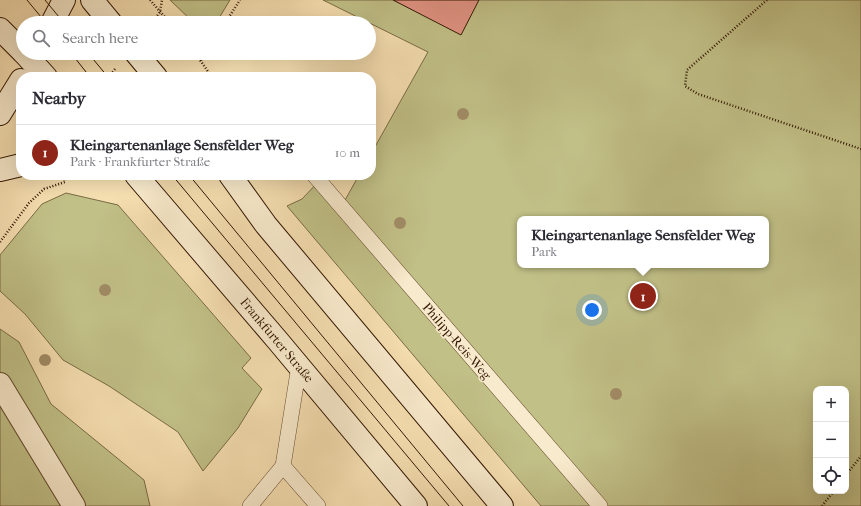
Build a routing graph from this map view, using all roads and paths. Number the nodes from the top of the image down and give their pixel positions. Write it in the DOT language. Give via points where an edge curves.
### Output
graph roads {
  1 [pos="64,0"];
  2 [pos="92,0"];
  3 [pos="150,0"];
  4 [pos="162,0"];
  5 [pos="240,0"];
  6 [pos="767,0"];
  7 [pos="160,12"];
  8 [pos="56,16"];
  9 [pos="105,16"];
  10 [pos="157,16"];
  11 [pos="164,16"];
  12 [pos="230,16"];
  13 [pos="0,28"];
  14 [pos="16,46"];
  15 [pos="142,60"];
  16 [pos="201,60"];
  17 [pos="117,67"];
  18 [pos="113,72"];
  19 [pos="152,72"];
  20 [pos="209,72"];
  21 [pos="16,88"];
  22 [pos="0,114"];
  23 [pos="861,149"];
  24 [pos="16,166"];
  25 [pos="0,170"];
  26 [pos="65,180"];
  27 [pos="140,180"];
  28 [pos="234,180"];
  29 [pos="318,180"];
  30 [pos="0,242"];
  31 [pos="299,366"];
  32 [pos="0,384"];
  33 [pos="861,456"];
  34 [pos="283,466"];
  35 [pos="849,471"];
  36 [pos="832,494"];
  37 [pos="74,506"];
  38 [pos="250,506"];
  39 [pos="318,506"];
  40 [pos="416,506"];
  41 [pos="502,506"];
  42 [pos="600,506"];
  43 [pos="822,506"];
  1 -- 8 [label="main road"];
  2 -- 9 [label="main road"];
  3 -- 7 [label="path"];
  4 -- 7 [label="path"];
  5 -- 12 [label="path"];
  6 -- 23 [label="path" via="687,70 685,86 698,94"];
  7 -- 10 [label="path"];
  7 -- 11 [label="path"];
  13 -- 14 [label="main road"];
  15 -- 19 [label="main road"];
  16 -- 20 [label="path"];
  17 -- 18 [label="path"];
  21 -- 22 [label="main road"];
  24 -- 25 [label="main road"];
  26 -- 30 [label="path" via="44,190 29,203"];
  27 -- 31 [label="main road, Frankfurter Straße"];
  28 -- 41 [label="main road" via="266,225"];
  29 -- 42 [label="lane, Philipp-Reis-Weg"];
  31 -- 34 [label="lane"];
  31 -- 40 [label="main road, Frankfurter Straße"];
  32 -- 37 [label="main road"];
  33 -- 35 [label="path"];
  34 -- 38 [label="lane"];
  34 -- 39 [label="lane"];
  36 -- 43 [label="path"];
}
